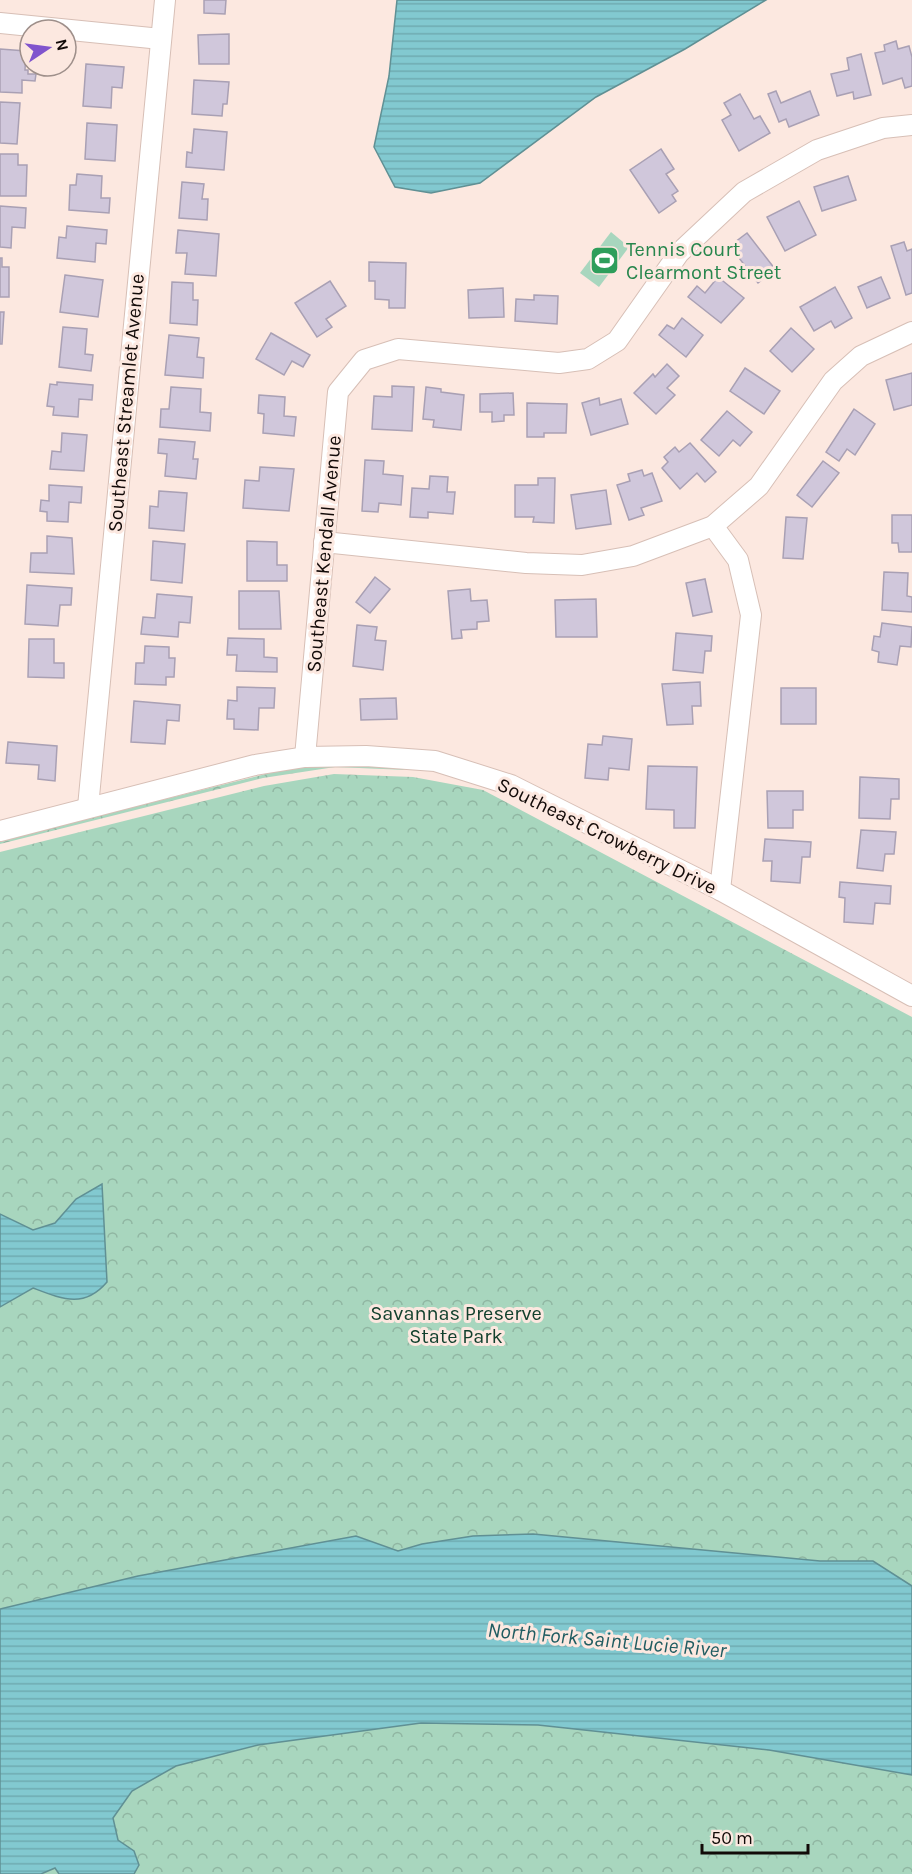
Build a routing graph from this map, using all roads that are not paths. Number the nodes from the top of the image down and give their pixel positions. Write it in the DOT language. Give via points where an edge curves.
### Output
graph roads {
  1 [pos="165,0"];
  2 [pos="0,24"];
  3 [pos="161,39"];
  4 [pos="912,125"];
  5 [pos="912,332"];
  6 [pos="713,526"];
  7 [pos="324,542"];
  8 [pos="305,757"];
  9 [pos="88,807"];
  10 [pos="0,831"];
  11 [pos="720,890"];
  12 [pos="912,996"];
  1 -- 3 [label="street, Southeast Streamlet Avenue"];
  2 -- 3 [label="street"];
  3 -- 9 [label="street, Southeast Streamlet Avenue"];
  4 -- 7 [label="street, Southeast Kendall Avenue" via="883,129 817,150 744,192 678,253 617,340 588,359 559,363 398,349 364,360 338,392"];
  5 -- 6 [label="street" via="861,357 833,381 759,486"];
  6 -- 7 [label="street" via="633,556 582,565 526,564"];
  6 -- 11 [label="street" via="738,560 751,615"];
  7 -- 8 [label="street, Southeast Kendall Avenue"];
  8 -- 9 [label="street, Southeast Crowberry Drive" via="255,765"];
  8 -- 11 [label="street, Southeast Crowberry Drive" via="435,761 510,785"];
  9 -- 10 [label="street, Southeast Crowberry Drive"];
  11 -- 12 [label="street, Southeast Crowberry Drive"];
}
